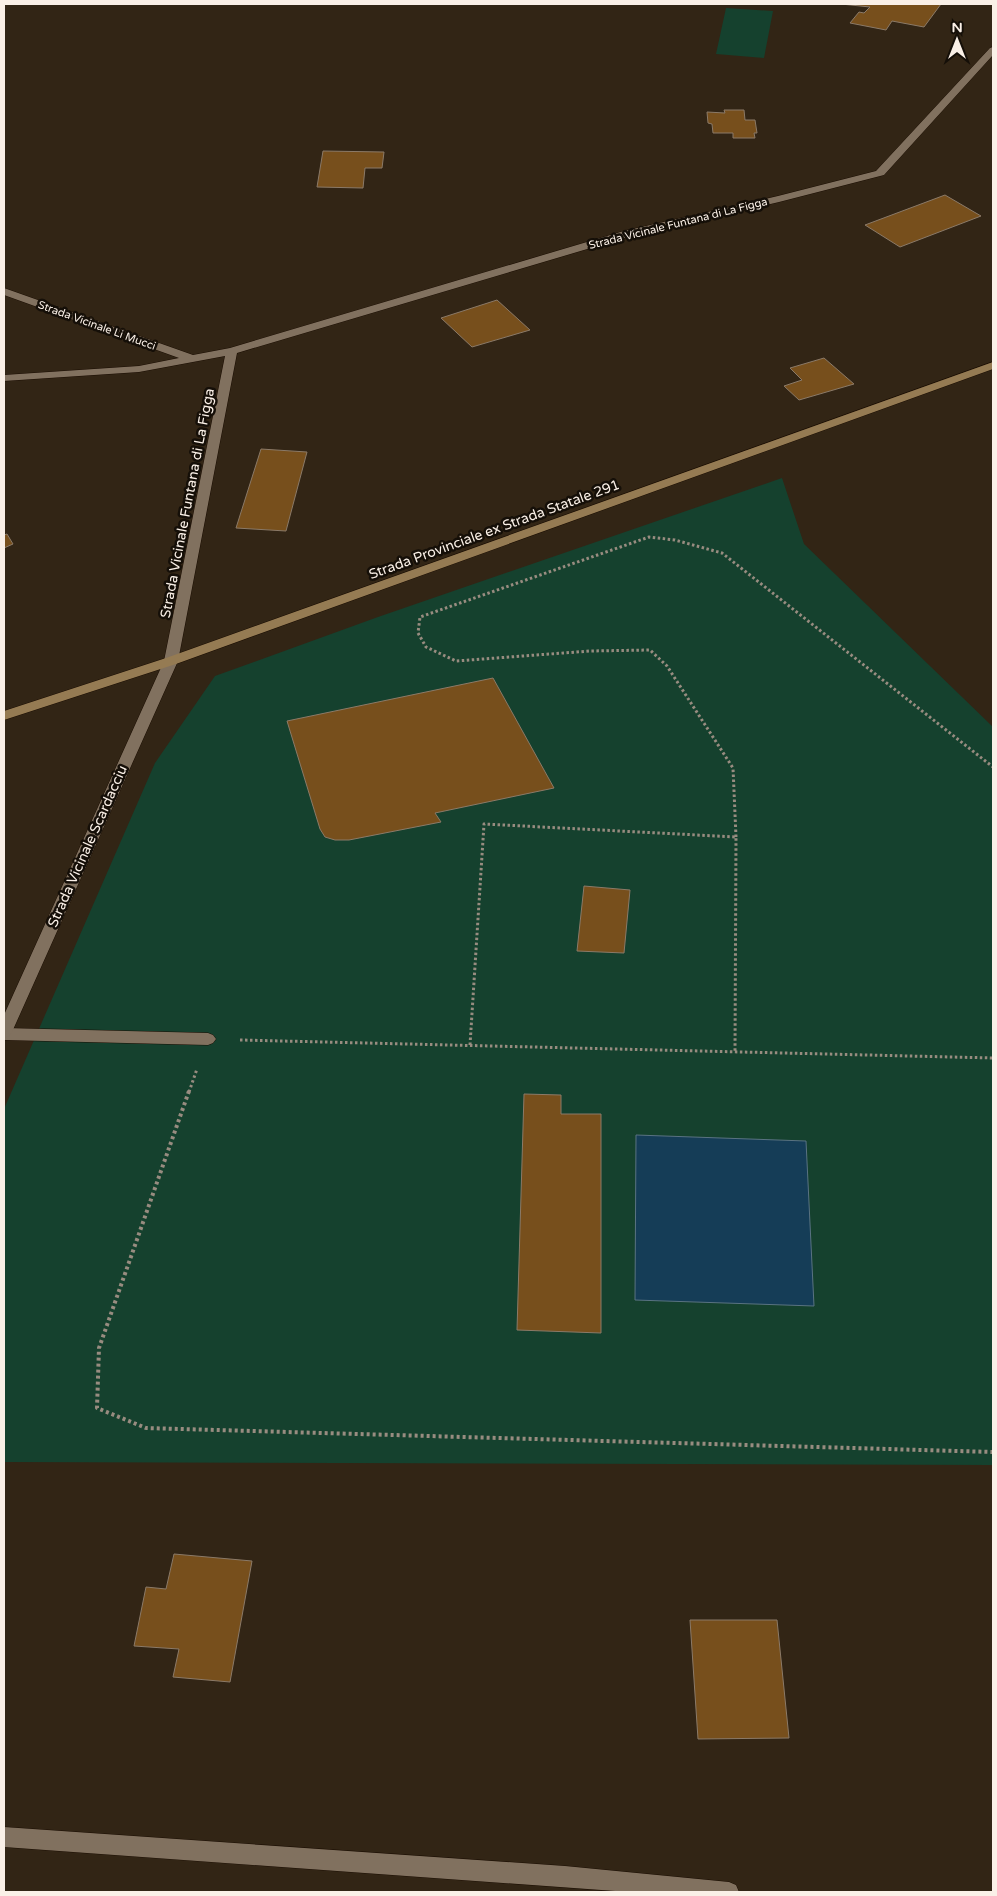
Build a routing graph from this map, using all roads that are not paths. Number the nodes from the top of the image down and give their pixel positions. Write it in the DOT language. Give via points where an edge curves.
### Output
graph roads {
  1 [pos="993,50"];
  2 [pos="4,291"];
  3 [pos="232,350"];
  4 [pos="191,359"];
  5 [pos="993,365"];
  6 [pos="4,378"];
  7 [pos="171,661"];
  8 [pos="4,716"];
  9 [pos="4,1033"];
  10 [pos="208,1039"];
  11 [pos="4,1837"];
  12 [pos="729,1892"];
  1 -- 3 [label="street, Strada Vicinale Funtana di La Figga" via="880,172 628,233"];
  2 -- 4 [label="street, Strada Vicinale Li Mucci"];
  3 -- 4 [label="street, Strada Vicinale Funtana di La Figga"];
  3 -- 7 [label="street, Strada Vicinale Funtana di La Figga"];
  4 -- 6 [label="street, Strada Vicinale Funtana di La Figga" via="139,369"];
  5 -- 7 [label="street, Strada Provinciale ex Strada Statale 291"];
  7 -- 8 [label="street, Strada Provinciale ex Strada Statale 291"];
  7 -- 9 [label="street, Strada Vicinale Scardacciu"];
  9 -- 10 [label="street"];
  11 -- 12 [label="street" via="565,1876"];
}
